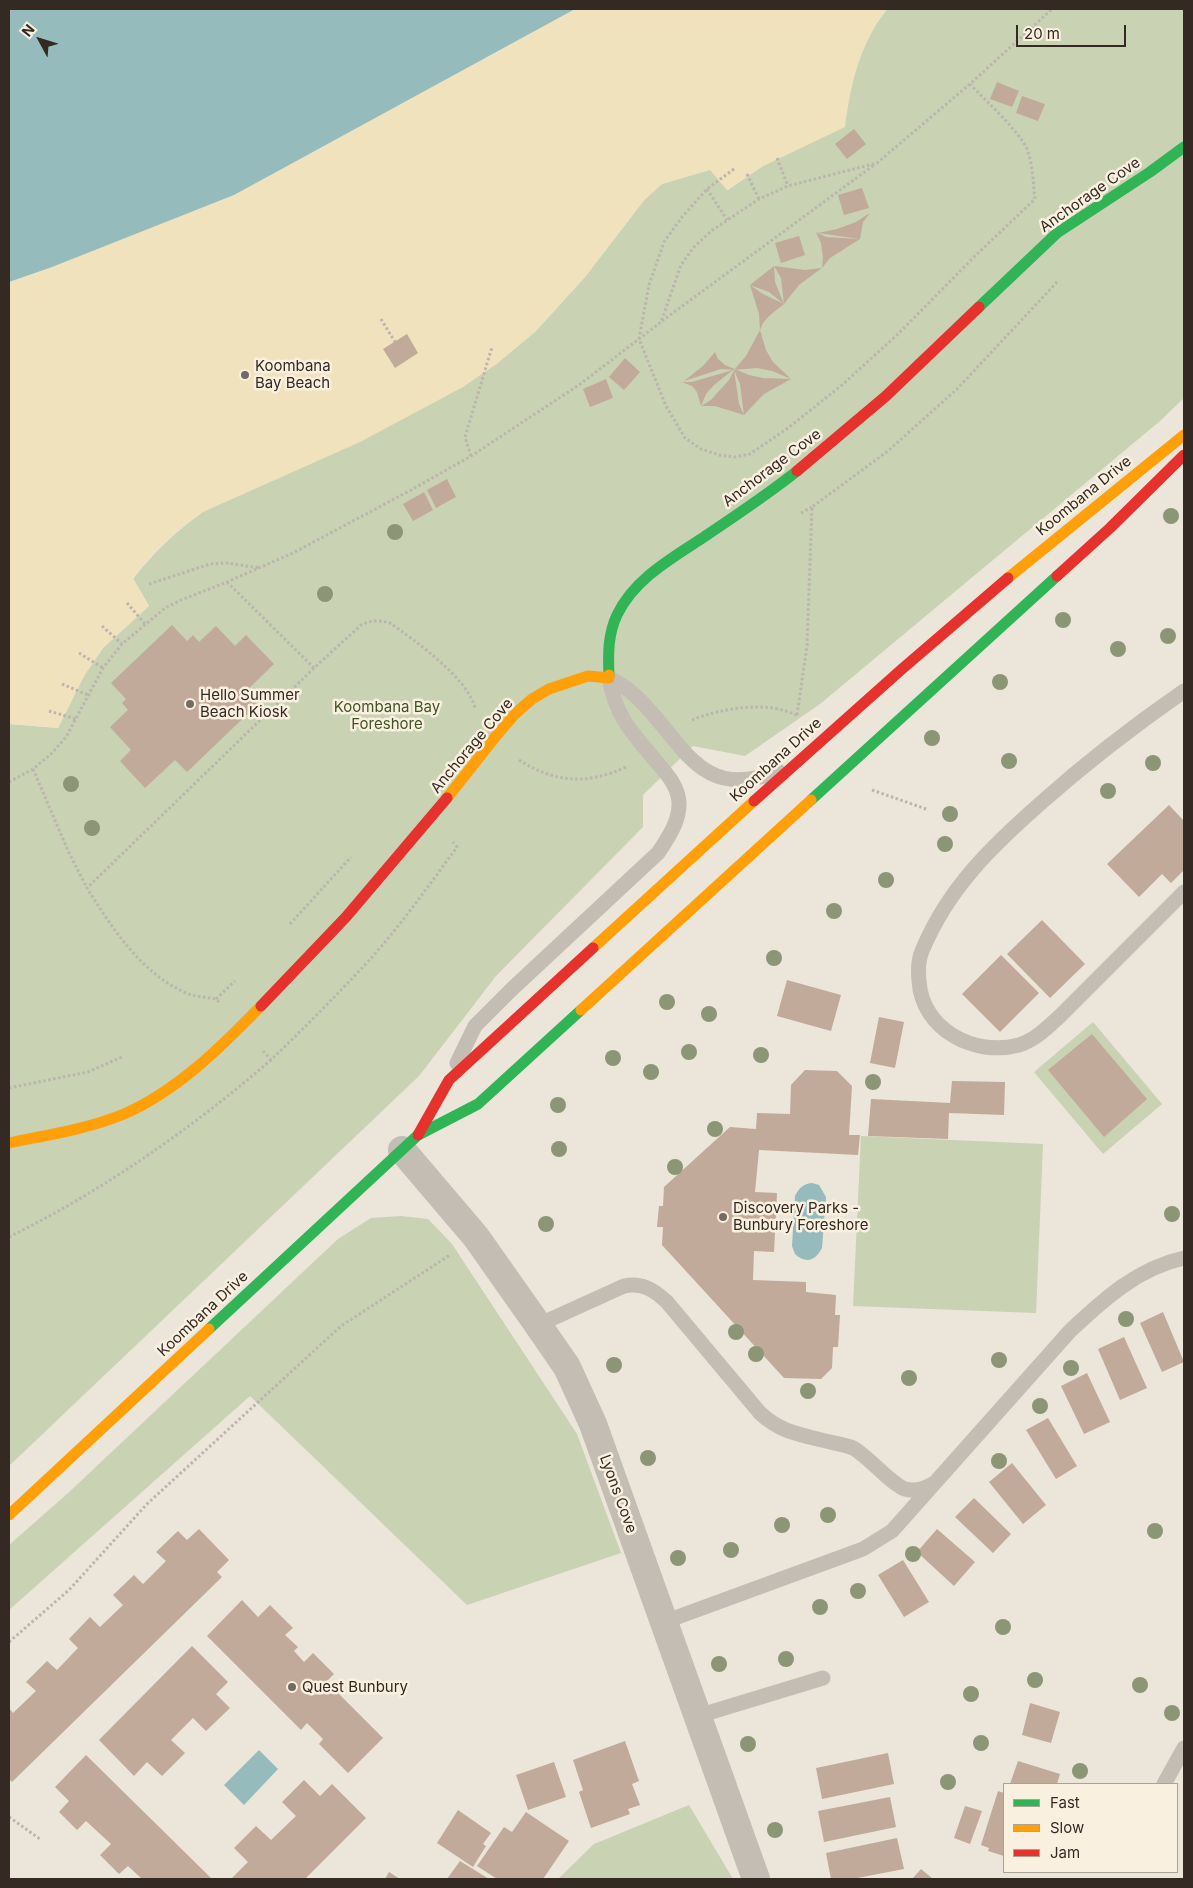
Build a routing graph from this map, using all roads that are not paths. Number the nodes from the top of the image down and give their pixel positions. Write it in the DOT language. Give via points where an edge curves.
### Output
graph roads {
  1 [pos="1184,147"];
  2 [pos="1184,435"];
  3 [pos="1184,455"];
  4 [pos="608,678"];
  5 [pos="1184,690"];
  6 [pos="792,766"];
  7 [pos="1184,892"];
  8 [pos="449,1080"];
  9 [pos="9,1143"];
  10 [pos="410,1143"];
  11 [pos="1184,1258"];
  12 [pos="538,1325"];
  13 [pos="936,1482"];
  14 [pos="9,1515"];
  15 [pos="664,1622"];
  16 [pos="823,1678"];
  17 [pos="698,1716"];
  18 [pos="1184,1748"];
  19 [pos="1165,1783"];
  20 [pos="756,1879"];
  1 -- 4 [label="main road, Anchorage Cove" via="1057,232 886,396 832,442 776,488 640,582 616,613 610,633"];
  2 -- 6 [label="main road, Koombana Drive" via="1089,510"];
  3 -- 10 [label="main road, Koombana Drive" via="1110,528 478,1104"];
  4 -- 6 [label="lane" via="633,693 692,761 721,778 760,779"];
  4 -- 8 [label="lane" via="623,720 671,780 679,797 678,816 671,835 658,853 475,1026"];
  4 -- 9 [label="main road, Anchorage Cove" via="588,676 549,688 516,713 346,917 241,1026 185,1077 153,1100 123,1114"];
  5 -- 7 [label="lane" via="1070,777 968,874 940,912 920,953 920,989 926,1006 936,1022 965,1043 1002,1048 1021,1044 1059,1017"];
  6 -- 8 [label="main road, Koombana Drive"];
  8 -- 10 [label="main road, Koombana Drive"];
  10 -- 12 [label="street, Lyons Cove"];
  10 -- 14 [label="main road, Koombana Drive"];
  11 -- 13 [label="lane" via="1151,1269 1100,1303 1070,1331"];
  12 -- 13 [label="lane" via="624,1286 645,1286 667,1302 771,1423 785,1430 851,1447 904,1489 925,1488"];
  12 -- 15 [label="street, Lyons Cove" via="568,1367 593,1424"];
  13 -- 15 [label="lane" via="892,1531 863,1549"];
  15 -- 17 [label="street, Lyons Cove"];
  16 -- 17 [label="lane"];
  17 -- 20 [label="street, Lyons Cove"];
  18 -- 19 [label="lane"];
}
